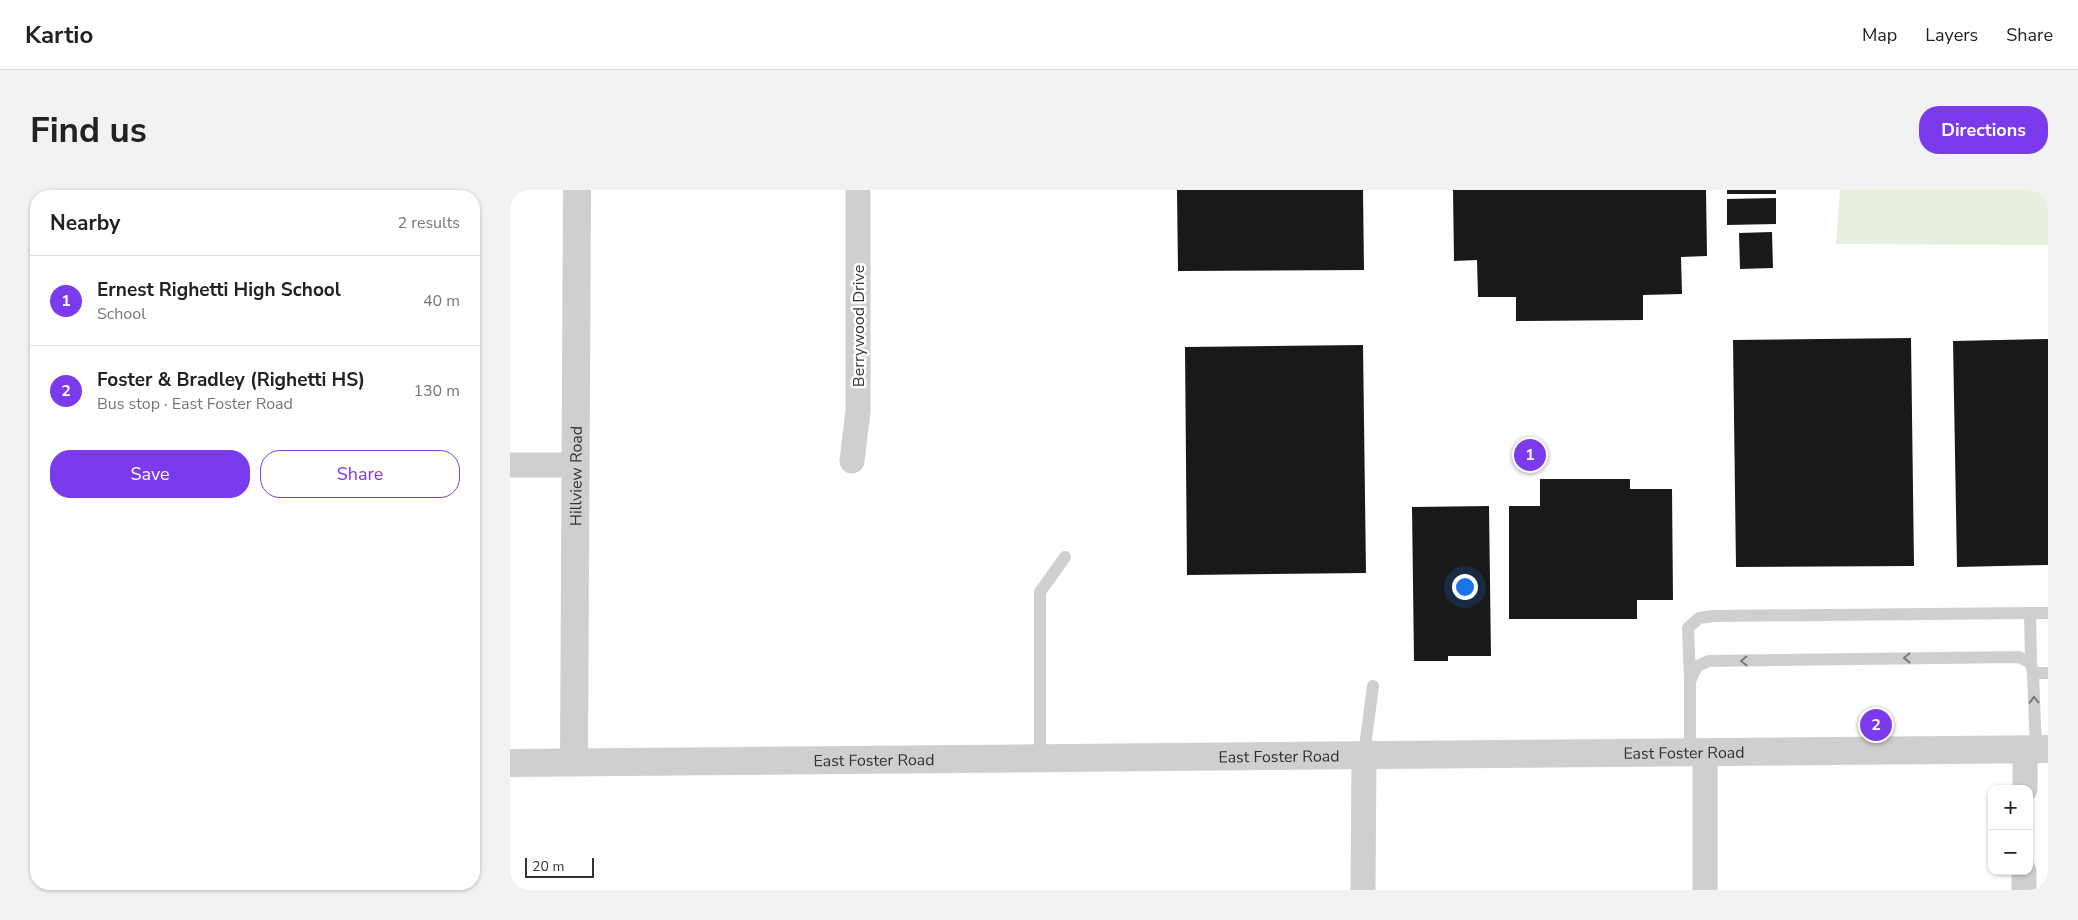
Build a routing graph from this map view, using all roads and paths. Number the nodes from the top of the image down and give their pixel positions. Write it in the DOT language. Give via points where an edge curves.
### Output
graph roads {
  1 [pos="577,190"];
  2 [pos="858,190"];
  3 [pos="852,462"];
  4 [pos="576,464"];
  5 [pos="510,465"];
  6 [pos="1065,558"];
  7 [pos="2030,613"];
  8 [pos="2048,613"];
  9 [pos="2032,668"];
  10 [pos="2048,673"];
  11 [pos="1690,682"];
  12 [pos="1373,686"];
  13 [pos="2036,749"];
  14 [pos="1698,752"];
  15 [pos="1364,754"];
  16 [pos="1040,757"];
  17 [pos="510,762"];
  18 [pos="574,762"];
  19 [pos="2026,785"];
  20 [pos="2024,875"];
  21 [pos="1363,890"];
  22 [pos="1705,890"];
  23 [pos="2024,890"];
  1 -- 4 [label="street, Hillview Road"];
  2 -- 3 [label="street, Berrywood Drive" via="858,411"];
  4 -- 5 [label="street"];
  4 -- 18 [label="street, Hillview Road"];
  6 -- 16 [label="lane" via="1040,592"];
  7 -- 8 [label="lane"];
  7 -- 9 [label="lane"];
  7 -- 11 [label="lane" via="1699,618 1688,628"];
  9 -- 10 [label="lane"];
  9 -- 11 [label="lane, one-way" via="2019,657 1709,661 1697,666"];
  13 -- 9 [label="lane, one-way"];
  11 -- 14 [label="lane"];
  12 -- 15 [label="lane"];
  13 -- 14 [label="street, East Foster Road"];
  13 -- 19 [label="street"];
  14 -- 15 [label="street, East Foster Road"];
  14 -- 22 [label="street"];
  15 -- 16 [label="street, East Foster Road"];
  15 -- 21 [label="street"];
  16 -- 18 [label="street, East Foster Road"];
  17 -- 18 [label="street, East Foster Road"];
  20 -- 23 [label="street"];
}
